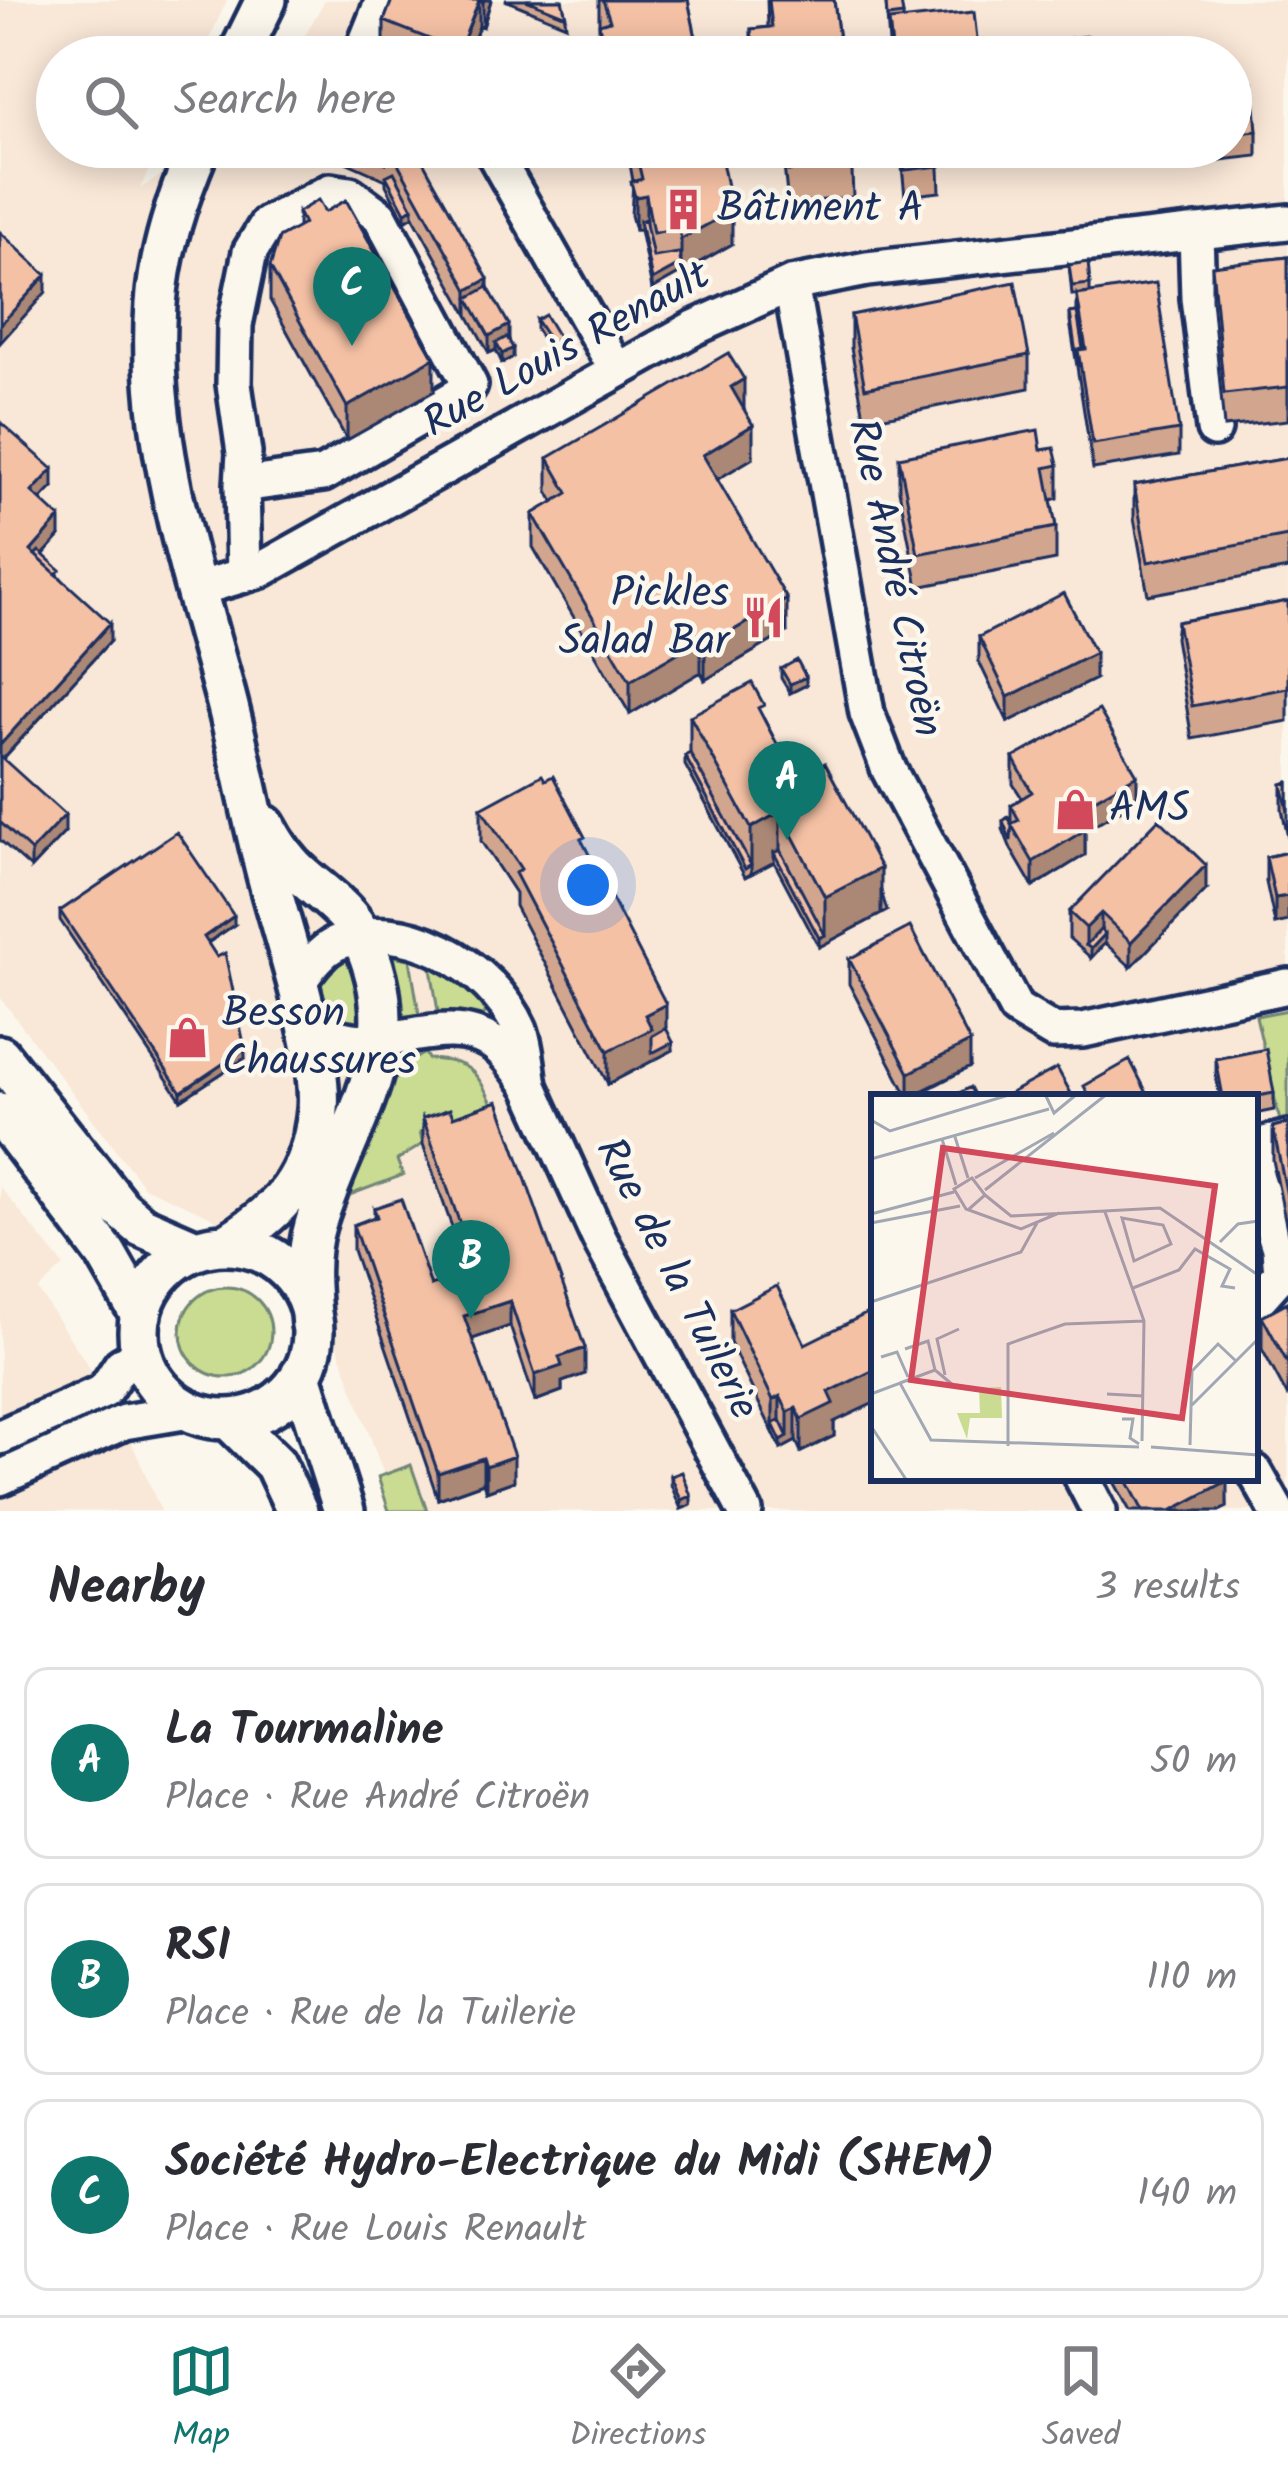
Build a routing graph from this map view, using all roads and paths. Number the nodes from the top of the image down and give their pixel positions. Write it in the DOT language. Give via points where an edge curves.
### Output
graph roads {
  1 [pos="266,0"];
  2 [pos="383,0"];
  3 [pos="248,36"];
  4 [pos="368,36"];
  5 [pos="192,168"];
  6 [pos="502,168"];
  7 [pos="1288,222"];
  8 [pos="1196,232"];
  9 [pos="791,284"];
  10 [pos="617,371"];
  11 [pos="1214,429"];
  12 [pos="242,484"];
  13 [pos="244,575"];
  14 [pos="196,589"];
  15 [pos="250,791"];
  16 [pos="361,936"];
  17 [pos="1288,986"];
  18 [pos="300,1000"];
  19 [pos="382,1041"];
  20 [pos="0,1056"];
  21 [pos="530,1086"];
  22 [pos="0,1113"];
  23 [pos="1288,1138"];
  24 [pos="1258,1162"];
  25 [pos="1258,1178"];
  26 [pos="210,1248"];
  27 [pos="1285,1273"];
  28 [pos="1258,1300"];
  29 [pos="313,1325"];
  30 [pos="142,1334"];
  31 [pos="302,1376"];
  32 [pos="190,1411"];
  33 [pos="229,1419"];
  34 [pos="0,1437"];
  35 [pos="1258,1477"];
  36 [pos="0,1478"];
  37 [pos="1084,1481"];
  38 [pos="297,1511"];
  39 [pos="344,1511"];
  40 [pos="746,1511"];
  41 [pos="1099,1511"];
  42 [pos="1277,1511"];
  1 -- 3 [label="main road"];
  2 -- 4 [label="street"];
  5 -- 14 [label="main road" via="167,237 155,322 166,450"];
  6 -- 10 [label="street"];
  7 -- 8 [label="street, Rue Louis Renault"];
  8 -- 9 [label="street, Rue Louis Renault"];
  8 -- 11 [label="street" via="1208,281"];
  9 -- 10 [label="street, Rue Louis Renault"];
  9 -- 17 [label="street, Rue André Citroën" via="867,713 1016,1009 1053,1031 1083,1030"];
  10 -- 13 [label="street, Rue Louis Renault"];
  12 -- 12 [label="street" via="323,474 470,385 380,216 350,194 331,191 267,224 250,252 236,325"];
  12 -- 13 [label="street"];
  13 -- 14 [label="street, Rue Louis Renault"];
  14 -- 15 [label="main road"];
  15 -- 16 [label="main road" via="282,854"];
  15 -- 18 [label="main road"];
  16 -- 18 [label="street" via="317,956"];
  16 -- 19 [label="main road"];
  16 -- 21 [label="street, Rue de la Tuilerie" via="418,943 468,964 521,1032"];
  18 -- 19 [label="street, Rue de la Tuilerie" via="331,1037"];
  18 -- 26 [label="main road" via="318,1088 307,1154 282,1205"];
  19 -- 21 [label="street, Rue de la Tuilerie" via="453,1032 492,1042"];
  19 -- 29 [label="main road" via="314,1228"];
  20 -- 26 [label="main road" via="120,1208 141,1226"];
  21 -- 40 [label="street, Rue de la Tuilerie" via="599,1238"];
  22 -- 30 [label="main road" via="106,1254"];
  23 -- 24 [label="street" via="1268,1143"];
  25 -- 27 [label="street"];
  26 -- 29 [label="main road" via="250,1249 286,1269"];
  26 -- 30 [label="main road" via="160,1276"];
  27 -- 28 [label="street"];
  29 -- 31 [label="main road"];
  30 -- 32 [label="main road" via="159,1387"];
  30 -- 34 [label="street" via="104,1391"];
  31 -- 33 [label="main road" via="270,1407"];
  31 -- 39 [label="main road"];
  32 -- 33 [label="main road"];
  32 -- 36 [label="street" via="124,1422"];
  33 -- 38 [label="main road" via="275,1464"];
  35 -- 42 [label="street"];
  37 -- 41 [label="street"];
}
